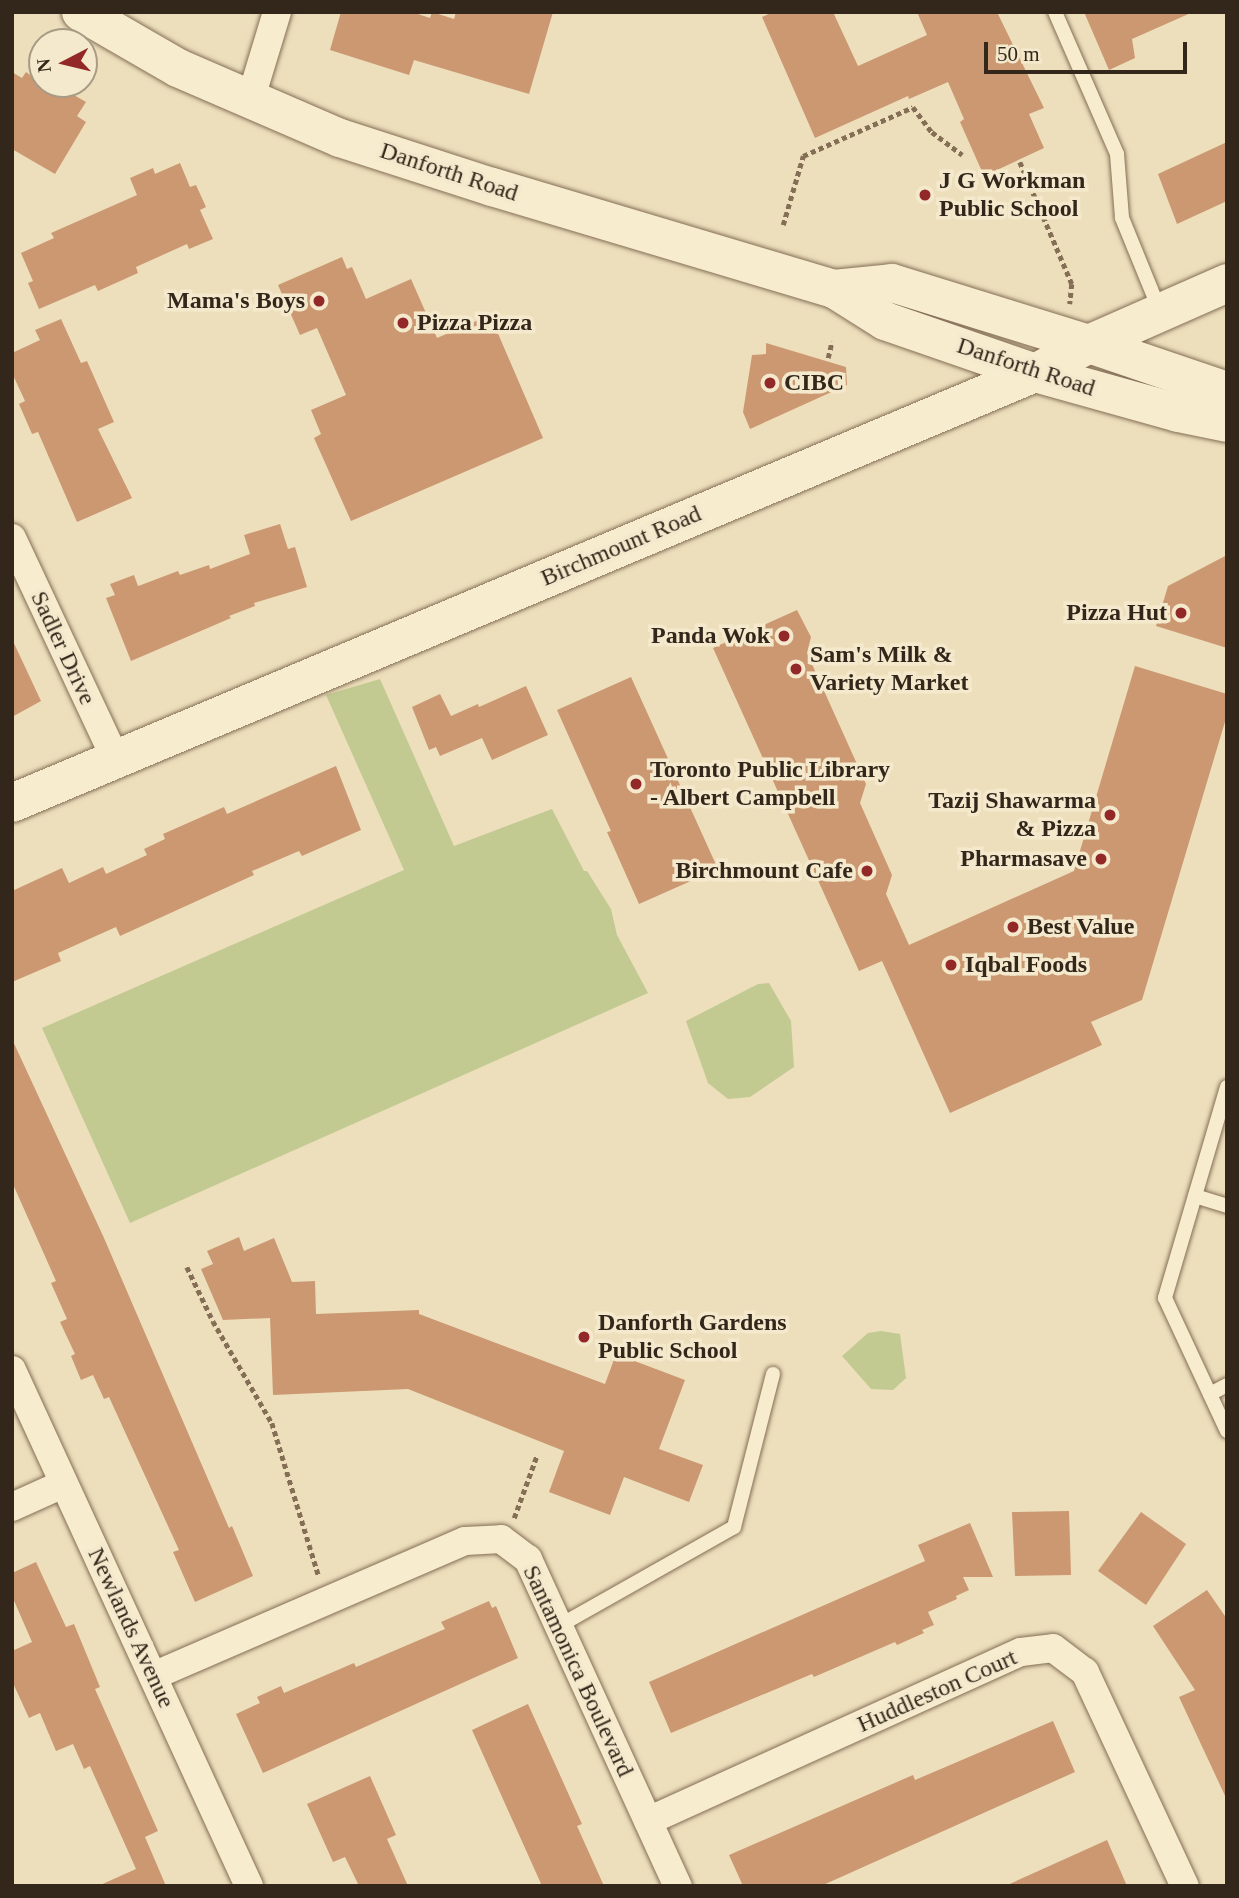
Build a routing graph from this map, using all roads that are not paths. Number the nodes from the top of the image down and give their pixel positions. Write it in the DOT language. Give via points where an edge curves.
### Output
graph roads {
  1 [pos="81,12"];
  2 [pos="277,12"];
  3 [pos="1055,12"];
  4 [pos="250,101"];
  5 [pos="1227,283"];
  6 [pos="834,289"];
  7 [pos="1161,312"];
  8 [pos="1089,344"];
  9 [pos="1035,373"];
  10 [pos="1227,391"];
  11 [pos="1227,423"];
  12 [pos="12,538"];
  13 [pos="115,758"];
  14 [pos="12,803"];
  15 [pos="1227,1087"];
  16 [pos="1195,1196"];
  17 [pos="1227,1206"];
  18 [pos="12,1370"];
  19 [pos="773,1374"];
  20 [pos="1227,1385"];
  21 [pos="1210,1394"];
  22 [pos="1227,1431"];
  23 [pos="63,1484"];
  24 [pos="12,1507"];
  25 [pos="559,1626"];
  26 [pos="153,1676"];
  27 [pos="648,1821"];
  28 [pos="249,1886"];
  29 [pos="678,1886"];
  30 [pos="1185,1886"];
  1 -- 4 [label="main road, Danforth Road" via="178,68"];
  2 -- 4 [label="street"];
  3 -- 7 [label="lane" via="1117,154 1122,218"];
  4 -- 6 [label="main road, Danforth Road" via="340,138 492,187"];
  5 -- 7 [label="main road, Birchmount Road"];
  6 -- 8 [label="main road, Danforth Road" via="892,284"];
  6 -- 9 [label="main road, Danforth Road" via="885,321"];
  7 -- 8 [label="main road, Birchmount Road"];
  8 -- 9 [label="main road, Birchmount Road"];
  8 -- 10 [label="main road, Danforth Road"];
  9 -- 11 [label="main road, Danforth Road"];
  9 -- 13 [label="main road, Birchmount Road"];
  12 -- 13 [label="street, Sadler Drive"];
  13 -- 14 [label="main road, Birchmount Road"];
  15 -- 16 [label="lane"];
  16 -- 17 [label="lane"];
  16 -- 21 [label="lane" via="1165,1298"];
  18 -- 23 [label="street, Newlands Avenue"];
  19 -- 25 [label="lane" via="734,1527"];
  20 -- 21 [label="lane"];
  21 -- 22 [label="lane"];
  23 -- 24 [label="street"];
  23 -- 26 [label="street, Newlands Avenue"];
  25 -- 26 [label="street, Santamonica Boulevard" via="528,1559 501,1539 465,1541"];
  25 -- 27 [label="street, Santamonica Boulevard"];
  26 -- 28 [label="street, Newlands Avenue"];
  27 -- 29 [label="street, Santamonica Boulevard"];
  27 -- 30 [label="street, Huddleston Court" via="1021,1652 1053,1648 1085,1672"];
}
